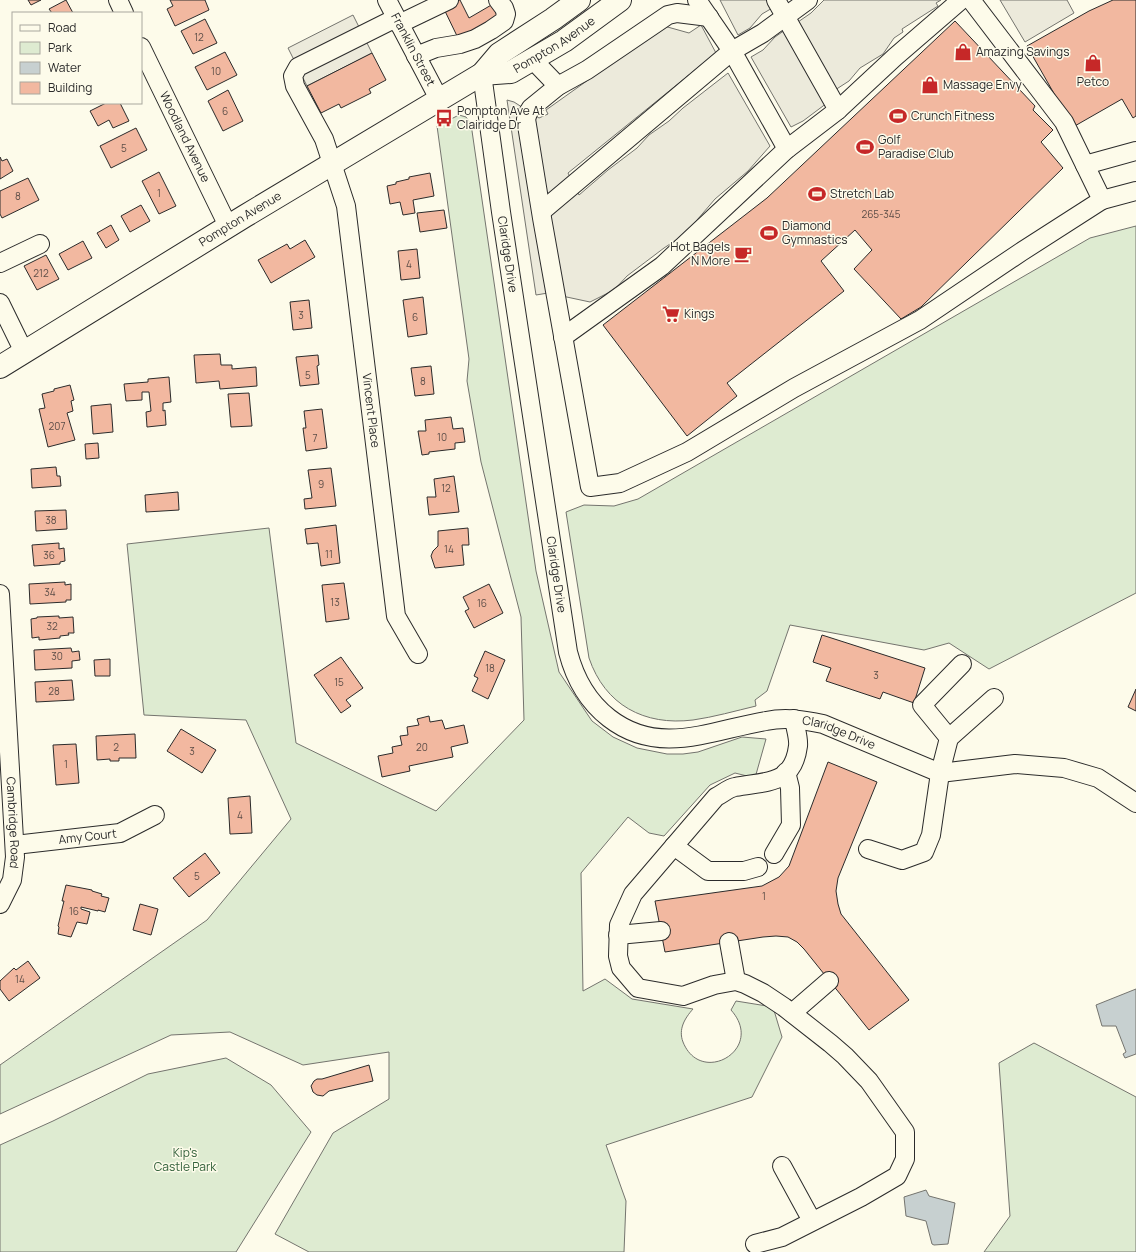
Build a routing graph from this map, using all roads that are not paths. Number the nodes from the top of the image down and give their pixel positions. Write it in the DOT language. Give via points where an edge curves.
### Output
graph roads {
  1 [pos="118,0"];
  2 [pos="387,0"];
  3 [pos="449,0"];
  4 [pos="498,0"];
  5 [pos="579,0"];
  6 [pos="620,0"];
  7 [pos="697,0"];
  8 [pos="776,0"];
  9 [pos="808,0"];
  10 [pos="961,0"];
  11 [pos="971,0"];
  12 [pos="124,12"];
  13 [pos="709,17"];
  14 [pos="786,17"];
  15 [pos="398,21"];
  16 [pos="142,49"];
  17 [pos="732,51"];
  18 [pos="416,56"];
  19 [pos="533,60"];
  20 [pos="482,74"];
  21 [pos="558,86"];
  22 [pos="438,99"];
  23 [pos="838,110"];
  24 [pos="787,149"];
  25 [pos="1136,151"];
  26 [pos="332,164"];
  27 [pos="1085,166"];
  28 [pos="1136,191"];
  29 [pos="1102,200"];
  30 [pos="542,211"];
  31 [pos="228,226"];
  32 [pos="40,244"];
  33 [pos="0,263"];
  34 [pos="2,313"];
  35 [pos="563,337"];
  36 [pos="24,352"];
  37 [pos="0,367"];
  38 [pos="0,594"];
  39 [pos="418,654"];
  40 [pos="962,664"];
  41 [pos="994,698"];
  42 [pos="794,719"];
  43 [pos="949,738"];
  44 [pos="786,772"];
  45 [pos="940,773"];
  46 [pos="1136,803"];
  47 [pos="155,815"];
  48 [pos="15,844"];
  49 [pos="674,846"];
  50 [pos="868,849"];
  51 [pos="774,854"];
  52 [pos="758,867"];
  53 [pos="0,904"];
  54 [pos="661,931"];
  55 [pos="618,935"];
  56 [pos="729,942"];
  57 [pos="829,980"];
  58 [pos="736,981"];
  59 [pos="792,1014"];
  60 [pos="782,1166"];
  61 [pos="812,1221"];
  62 [pos="755,1244"];
  1 -- 12 [label="street"];
  2 -- 15 [label="street, Franklin Street"];
  3 -- 15 [label="street"];
  4 -- 18 [label="street" via="506,14 504,21 492,30 475,39 436,48"];
  5 -- 20 [label="main road, Pompton Avenue" via="499,54"];
  6 -- 19 [label="main road, Pompton Avenue"];
  7 -- 13 [label="street"];
  8 -- 14 [label="street"];
  9 -- 14 [label="street"];
  10 -- 23 [label="street"];
  11 -- 27 [label="street" via="1064,122"];
  13 -- 17 [label="street"];
  13 -- 21 [label="street" via="677,13 668,15 587,70"];
  14 -- 17 [label="street"];
  14 -- 23 [label="street"];
  15 -- 18 [label="street, Franklin Street"];
  15 -- 26 [label="street, Vincent Place" via="298,67 293,76 295,86 324,139"];
  16 -- 31 [label="street, Woodland Avenue"];
  17 -- 24 [label="street"];
  17 -- 30 [label="street"];
  18 -- 22 [label="street, Franklin Street"];
  19 -- 20 [label="main road, Pompton Avenue" via="511,72"];
  19 -- 21 [label="street"];
  20 -- 22 [label="main road, Pompton Avenue"];
  20 -- 42 [label="street, Claridge Drive" via="568,652 577,680 603,713 626,728 652,737 692,737 767,720"];
  21 -- 30 [label="street" via="531,108 526,119"];
  22 -- 26 [label="main road, Pompton Avenue"];
  23 -- 24 [label="street"];
  24 -- 35 [label="street" via="662,266"];
  25 -- 27 [label="street"];
  26 -- 31 [label="main road, Pompton Avenue"];
  26 -- 39 [label="street, Vincent Place" via="346,206 396,616"];
  27 -- 29 [label="street"];
  28 -- 29 [label="street"];
  29 -- 35 [label="street" via="920,320 794,388 687,452 620,483 590,487"];
  30 -- 35 [label="street"];
  31 -- 36 [label="main road, Pompton Avenue"];
  32 -- 33 [label="street"];
  34 -- 36 [label="street"];
  36 -- 37 [label="main road, Pompton Avenue"];
  38 -- 48 [label="street, Cambridge Road"];
  40 -- 43 [label="street" via="922,705"];
  41 -- 43 [label="street"];
  42 -- 44 [label="street" via="798,746 792,764"];
  42 -- 45 [label="street, Claridge Drive" via="823,724"];
  43 -- 45 [label="street"];
  44 -- 49 [label="street" via="781,778 767,783 734,787 716,797"];
  44 -- 51 [label="street" via="790,788 791,825"];
  45 -- 46 [label="street" via="1015,764 1064,768 1098,778"];
  45 -- 50 [label="street" via="931,835 924,852 902,860"];
  47 -- 48 [label="street, Amy Court" via="120,833"];
  48 -- 53 [label="street, Cambridge Road" via="12,880"];
  49 -- 52 [label="street" via="708,871 744,871"];
  49 -- 55 [label="street" via="633,894 619,925"];
  54 -- 55 [label="street"];
  55 -- 58 [label="street" via="621,968 638,988 683,996 714,985"];
  56 -- 58 [label="street"];
  57 -- 59 [label="street"];
  58 -- 59 [label="street" via="763,993"];
  59 -- 61 [label="street" via="845,1056 869,1082 906,1132 905,1159 897,1176"];
  60 -- 61 [label="street"];
  61 -- 62 [label="street" via="782,1237"];
}
